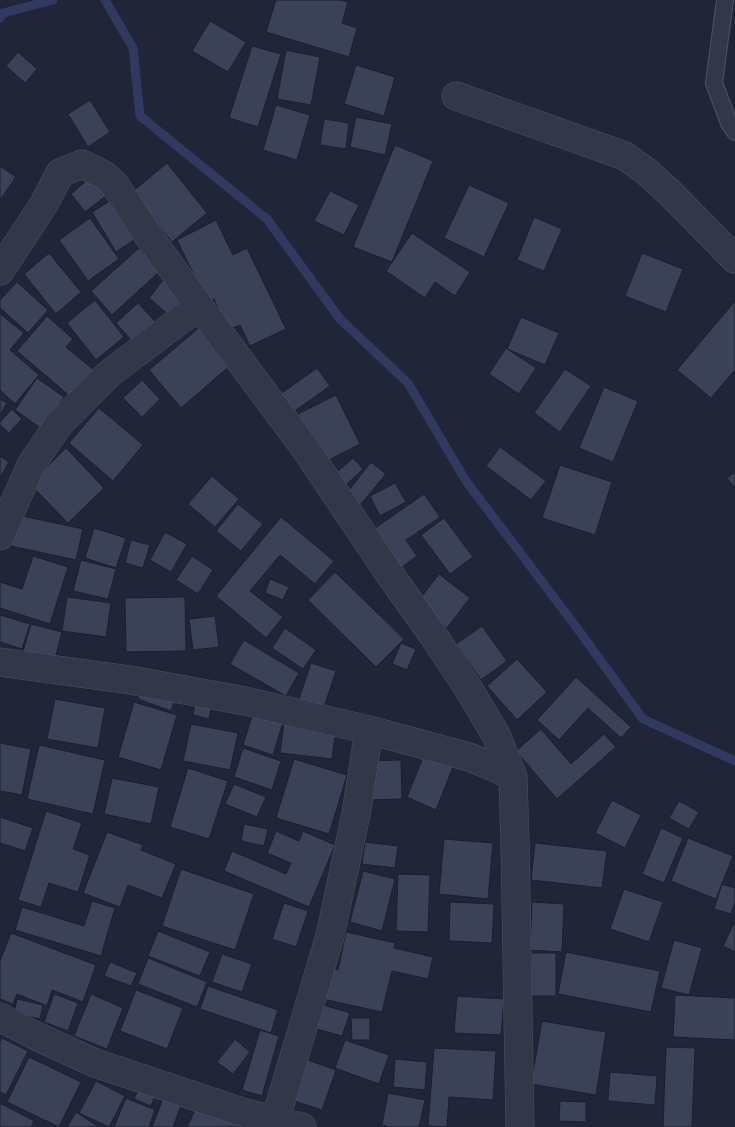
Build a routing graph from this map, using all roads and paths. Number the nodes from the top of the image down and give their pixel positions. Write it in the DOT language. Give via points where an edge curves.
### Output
graph roads {
  1 [pos="725,0"];
  2 [pos="456,96"];
  3 [pos="735,132"];
  4 [pos="735,259"];
  5 [pos="0,271"];
  6 [pos="199,306"];
  7 [pos="0,536"];
  8 [pos="0,662"];
  9 [pos="370,730"];
  10 [pos="512,777"];
  11 [pos="0,1017"];
  12 [pos="275,1120"];
  13 [pos="302,1127"];
  14 [pos="520,1127"];
  1 -- 3 [label="lane" via="714,83"];
  2 -- 4 [label="street" via="624,156 669,192"];
  5 -- 6 [label="street" via="44,204 60,173 82,164 104,175 115,185"];
  6 -- 7 [label="street" via="110,373 60,424 31,465"];
  6 -- 10 [label="street" via="305,448 433,635 496,735"];
  8 -- 9 [label="street" via="130,680 245,701"];
  9 -- 10 [label="street" via="469,758"];
  9 -- 12 [label="street" via="330,936"];
  10 -- 14 [label="street"];
  11 -- 12 [label="street" via="95,1063"];
  12 -- 13 [label="street"];
}
